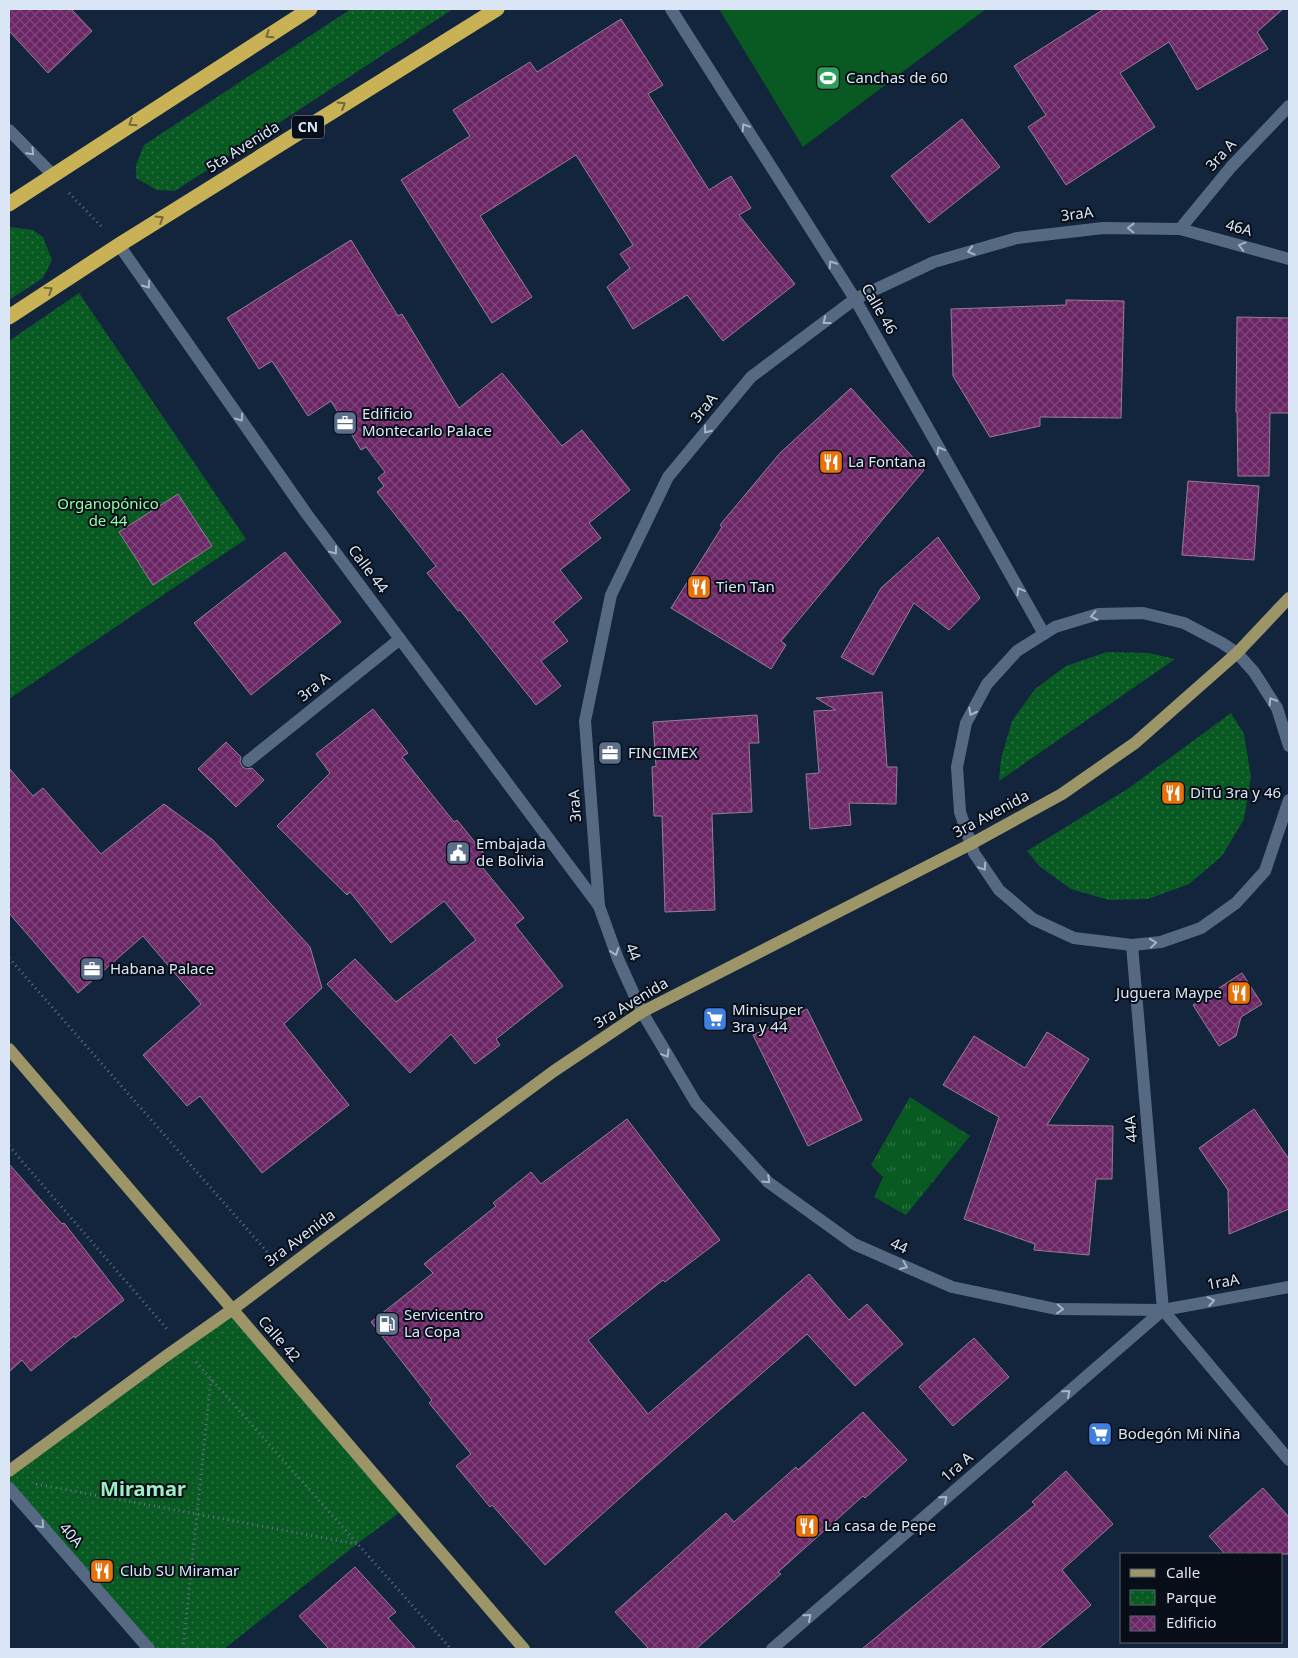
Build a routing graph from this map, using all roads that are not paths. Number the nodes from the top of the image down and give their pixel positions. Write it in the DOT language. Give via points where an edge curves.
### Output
graph roads {
  1 [pos="310,9"];
  2 [pos="497,9"];
  3 [pos="671,9"];
  4 [pos="1289,106"];
  5 [pos="9,130"];
  6 [pos="53,175"];
  7 [pos="9,204"];
  8 [pos="1180,229"];
  9 [pos="119,245"];
  10 [pos="1289,259"];
  11 [pos="855,299"];
  12 [pos="9,317"];
  13 [pos="1289,598"];
  14 [pos="1044,634"];
  15 [pos="400,639"];
  16 [pos="1237,653"];
  17 [pos="1289,746"];
  18 [pos="248,761"];
  19 [pos="1289,800"];
  20 [pos="971,844"];
  21 [pos="599,906"];
  22 [pos="1132,945"];
  23 [pos="642,1012"];
  24 [pos="9,1049"];
  25 [pos="1289,1287"];
  26 [pos="232,1310"];
  27 [pos="1163,1310"];
  28 [pos="1289,1460"];
  29 [pos="9,1471"];
  30 [pos="9,1488"];
  31 [pos="149,1649"];
  32 [pos="524,1649"];
  33 [pos="772,1649"];
  1 -- 6 [label="highway, one-way"];
  9 -- 2 [label="highway, 5ta Avenida / CN, one-way"];
  11 -- 3 [label="street, Calle 46, one-way"];
  4 -- 8 [label="street, 3ra A" via="1231,167"];
  5 -- 6 [label="street, one-way"];
  6 -- 7 [label="highway"];
  10 -- 8 [label="street, 46A, one-way"];
  8 -- 11 [label="street, 3raA, one-way" via="1103,228 1017,238 934,262"];
  12 -- 9 [label="highway, 5ta Avenida / CN, one-way"];
  9 -- 15 [label="street, Calle 44, one-way" via="306,513"];
  14 -- 11 [label="street, Calle 46, one-way"];
  11 -- 21 [label="street, 3raA, one-way" via="751,377 668,477 611,595 584,722"];
  13 -- 16 [label="main road, 3ra Avenida"];
  16 -- 14 [label="street, one-way" via="1184,623 1143,613 1098,614 1055,627"];
  14 -- 20 [label="street, one-way" via="1017,650 987,684 966,723 957,767 960,812"];
  15 -- 18 [label="street, 3ra A"];
  15 -- 21 [label="street, Calle 44"];
  17 -- 16 [label="street, one-way" via="1277,708 1254,672"];
  16 -- 20 [label="main road, 3ra Avenida" via="1127,748 1062,794"];
  22 -- 19 [label="street, one-way" via="1161,942 1201,928 1236,903 1265,871"];
  20 -- 22 [label="street, one-way" via="999,890 1034,919 1074,938"];
  20 -- 23 [label="main road, 3ra Avenida"];
  21 -- 23 [label="street, 44, one-way"];
  22 -- 27 [label="street, 44A"];
  23 -- 26 [label="main road, 3ra Avenida" via="554,1071"];
  23 -- 27 [label="street, 44, one-way" via="696,1103 754,1168 768,1182 854,1244 952,1287 1056,1309"];
  24 -- 26 [label="main road, Calle 42"];
  27 -- 25 [label="street, 1raA, one-way"];
  26 -- 29 [label="main road, 3ra Avenida"];
  26 -- 32 [label="main road, Calle 42"];
  27 -- 28 [label="street"];
  33 -- 27 [label="street, 1ra A, one-way"];
  30 -- 31 [label="street, 40A, one-way"];
}
